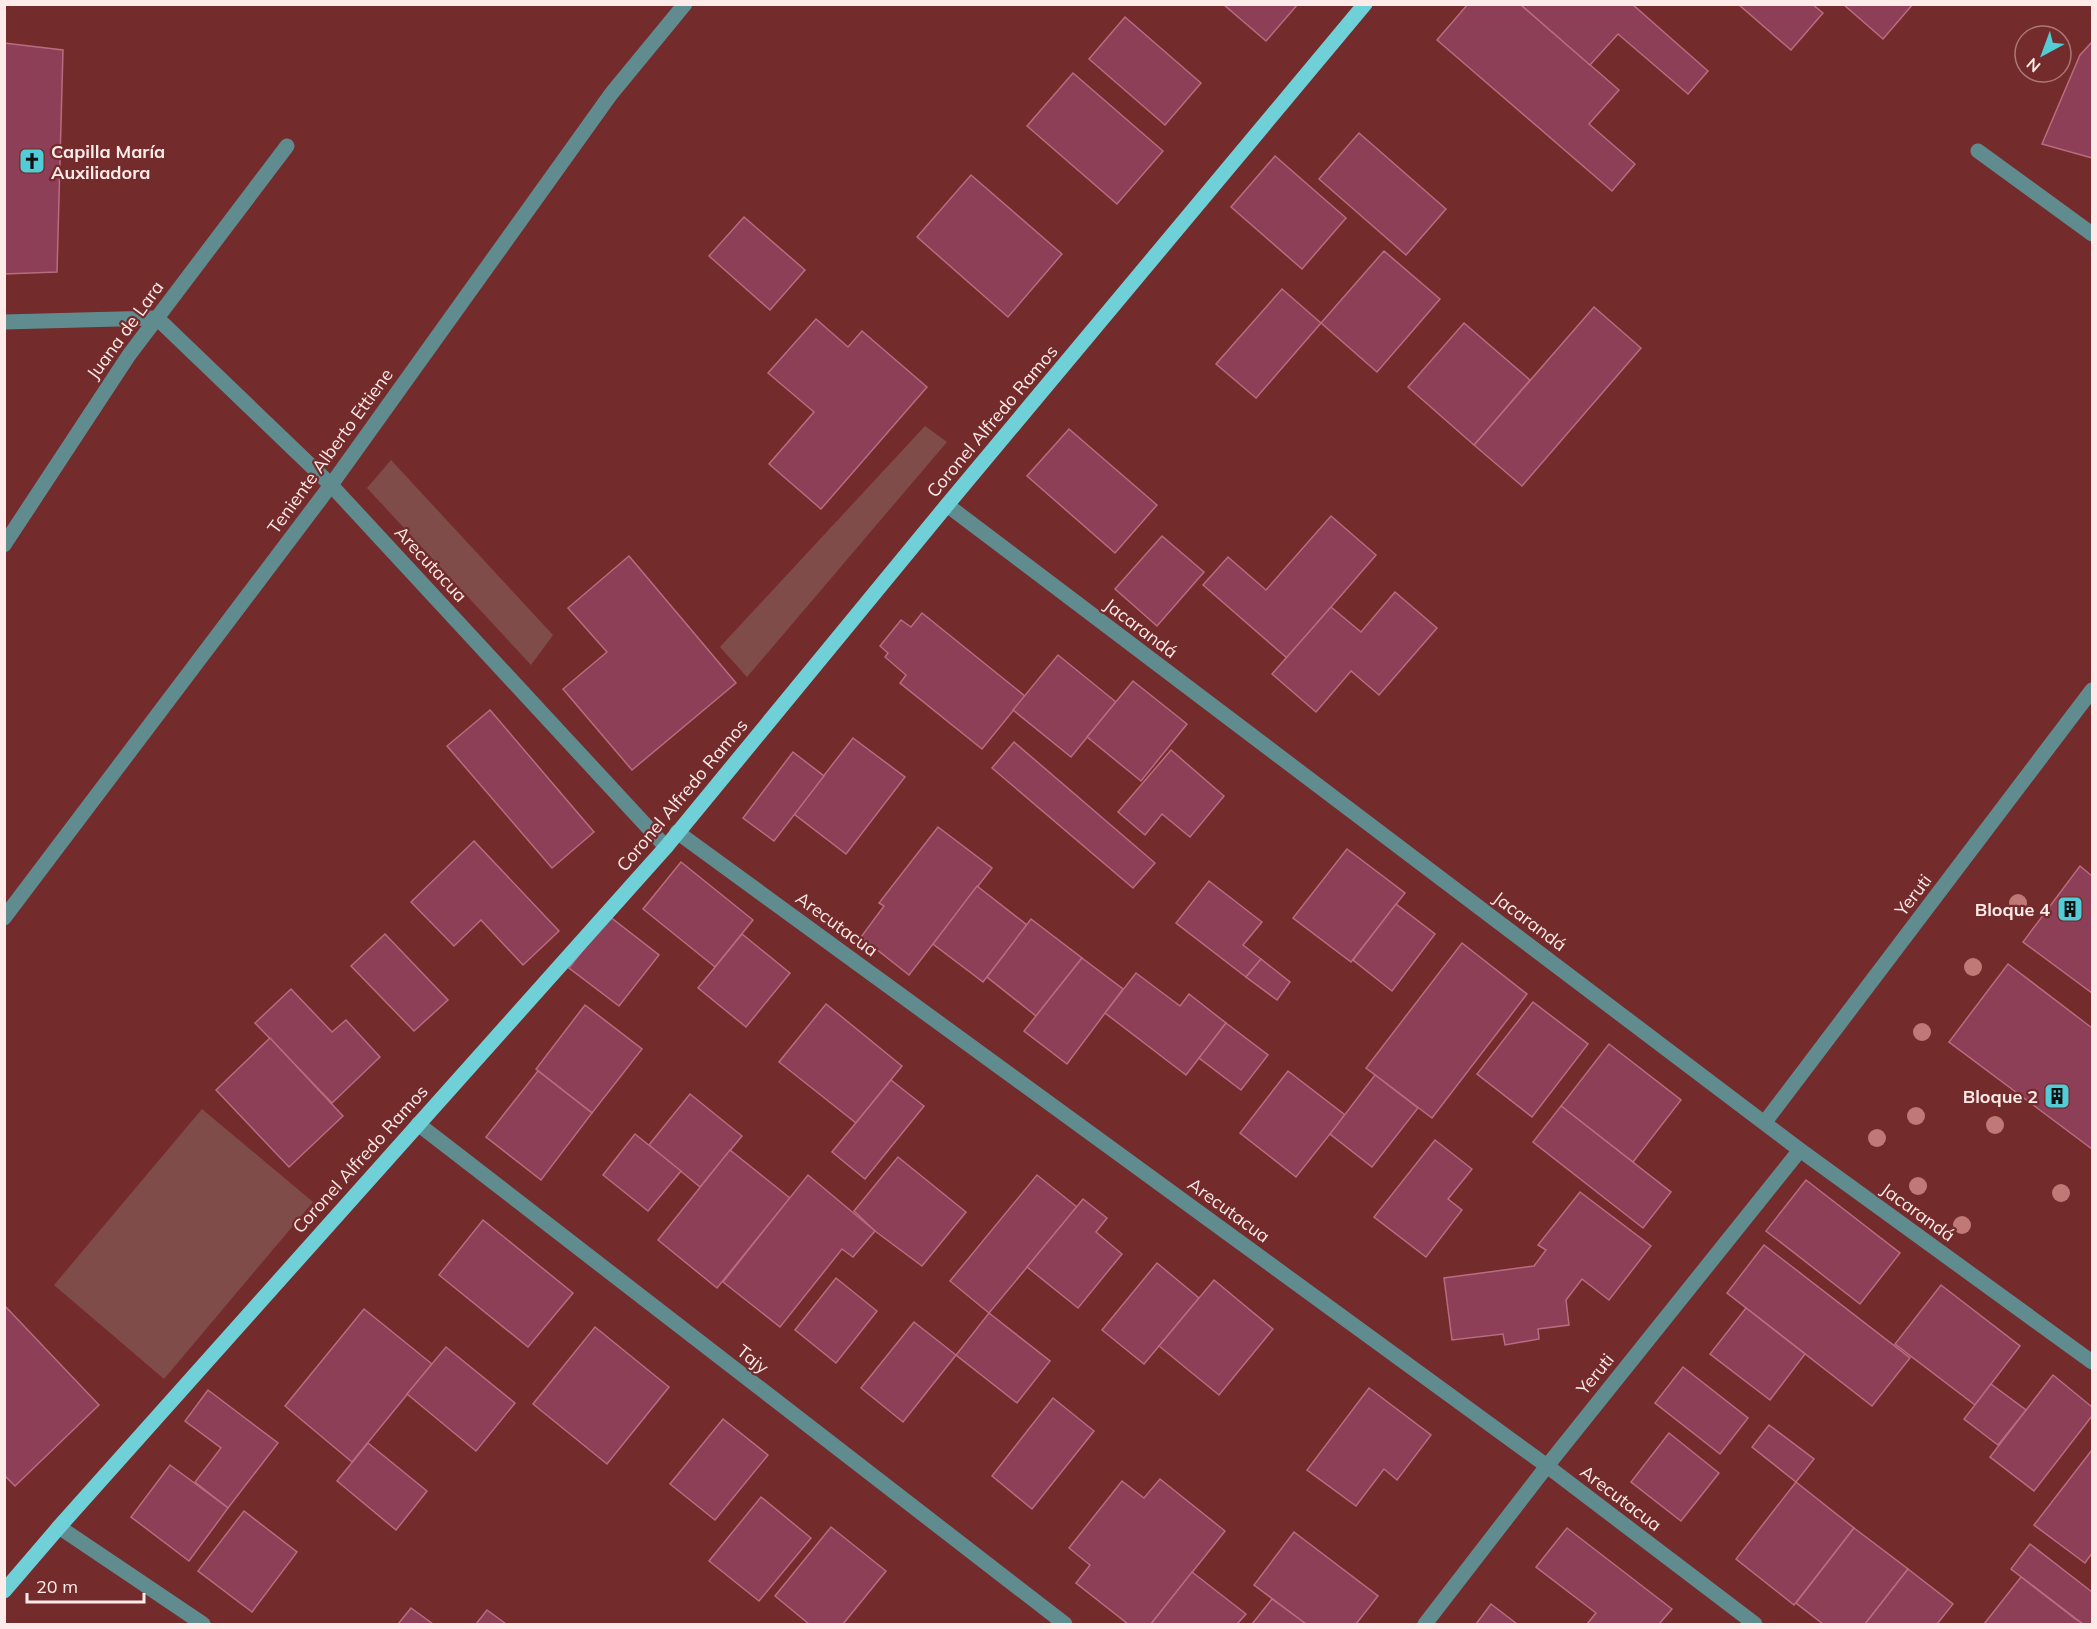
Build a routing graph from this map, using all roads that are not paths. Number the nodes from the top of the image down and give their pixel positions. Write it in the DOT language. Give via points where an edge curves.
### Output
graph roads {
  1 [pos="685,4"];
  2 [pos="1365,4"];
  3 [pos="287,146"];
  4 [pos="1978,151"];
  5 [pos="2092,234"];
  6 [pos="157,318"];
  7 [pos="4,322"];
  8 [pos="331,485"];
  9 [pos="946,505"];
  10 [pos="4,545"];
  11 [pos="2092,690"];
  12 [pos="678,832"];
  13 [pos="666,847"];
  14 [pos="4,918"];
  15 [pos="1765,1122"];
  16 [pos="418,1124"];
  17 [pos="1800,1150"];
  18 [pos="2092,1362"];
  19 [pos="1547,1466"];
  20 [pos="58,1527"];
  21 [pos="4,1591"];
  22 [pos="203,1624"];
  23 [pos="1065,1624"];
  24 [pos="1425,1624"];
  25 [pos="1755,1624"];
  1 -- 8 [label="street, Teniente Alberto Ettiene" via="611,94"];
  2 -- 9 [label="main road, Coronel Alfredo Ramos"];
  3 -- 6 [label="street, Juana de Lara"];
  4 -- 5 [label="street"];
  6 -- 7 [label="street"];
  6 -- 8 [label="street, Arecutacua"];
  6 -- 10 [label="street, Juana de Lara"];
  8 -- 13 [label="street, Arecutacua"];
  8 -- 14 [label="street, Teniente Alberto Ettiene"];
  9 -- 12 [label="main road, Coronel Alfredo Ramos"];
  9 -- 15 [label="street, Jacarandá"];
  11 -- 15 [label="street, Yeruti"];
  12 -- 13 [label="main road, Coronel Alfredo Ramos"];
  12 -- 19 [label="street, Arecutacua"];
  13 -- 16 [label="main road, Coronel Alfredo Ramos"];
  15 -- 17 [label="street, Jacarandá"];
  16 -- 20 [label="main road, Coronel Alfredo Ramos"];
  16 -- 23 [label="street, Tajy"];
  17 -- 18 [label="street, Jacarandá"];
  17 -- 19 [label="street, Yeruti"];
  19 -- 24 [label="street, Yeruti"];
  19 -- 25 [label="street, Arecutacua"];
  20 -- 21 [label="main road, Coronel Alfredo Ramos"];
  20 -- 22 [label="street"];
}
